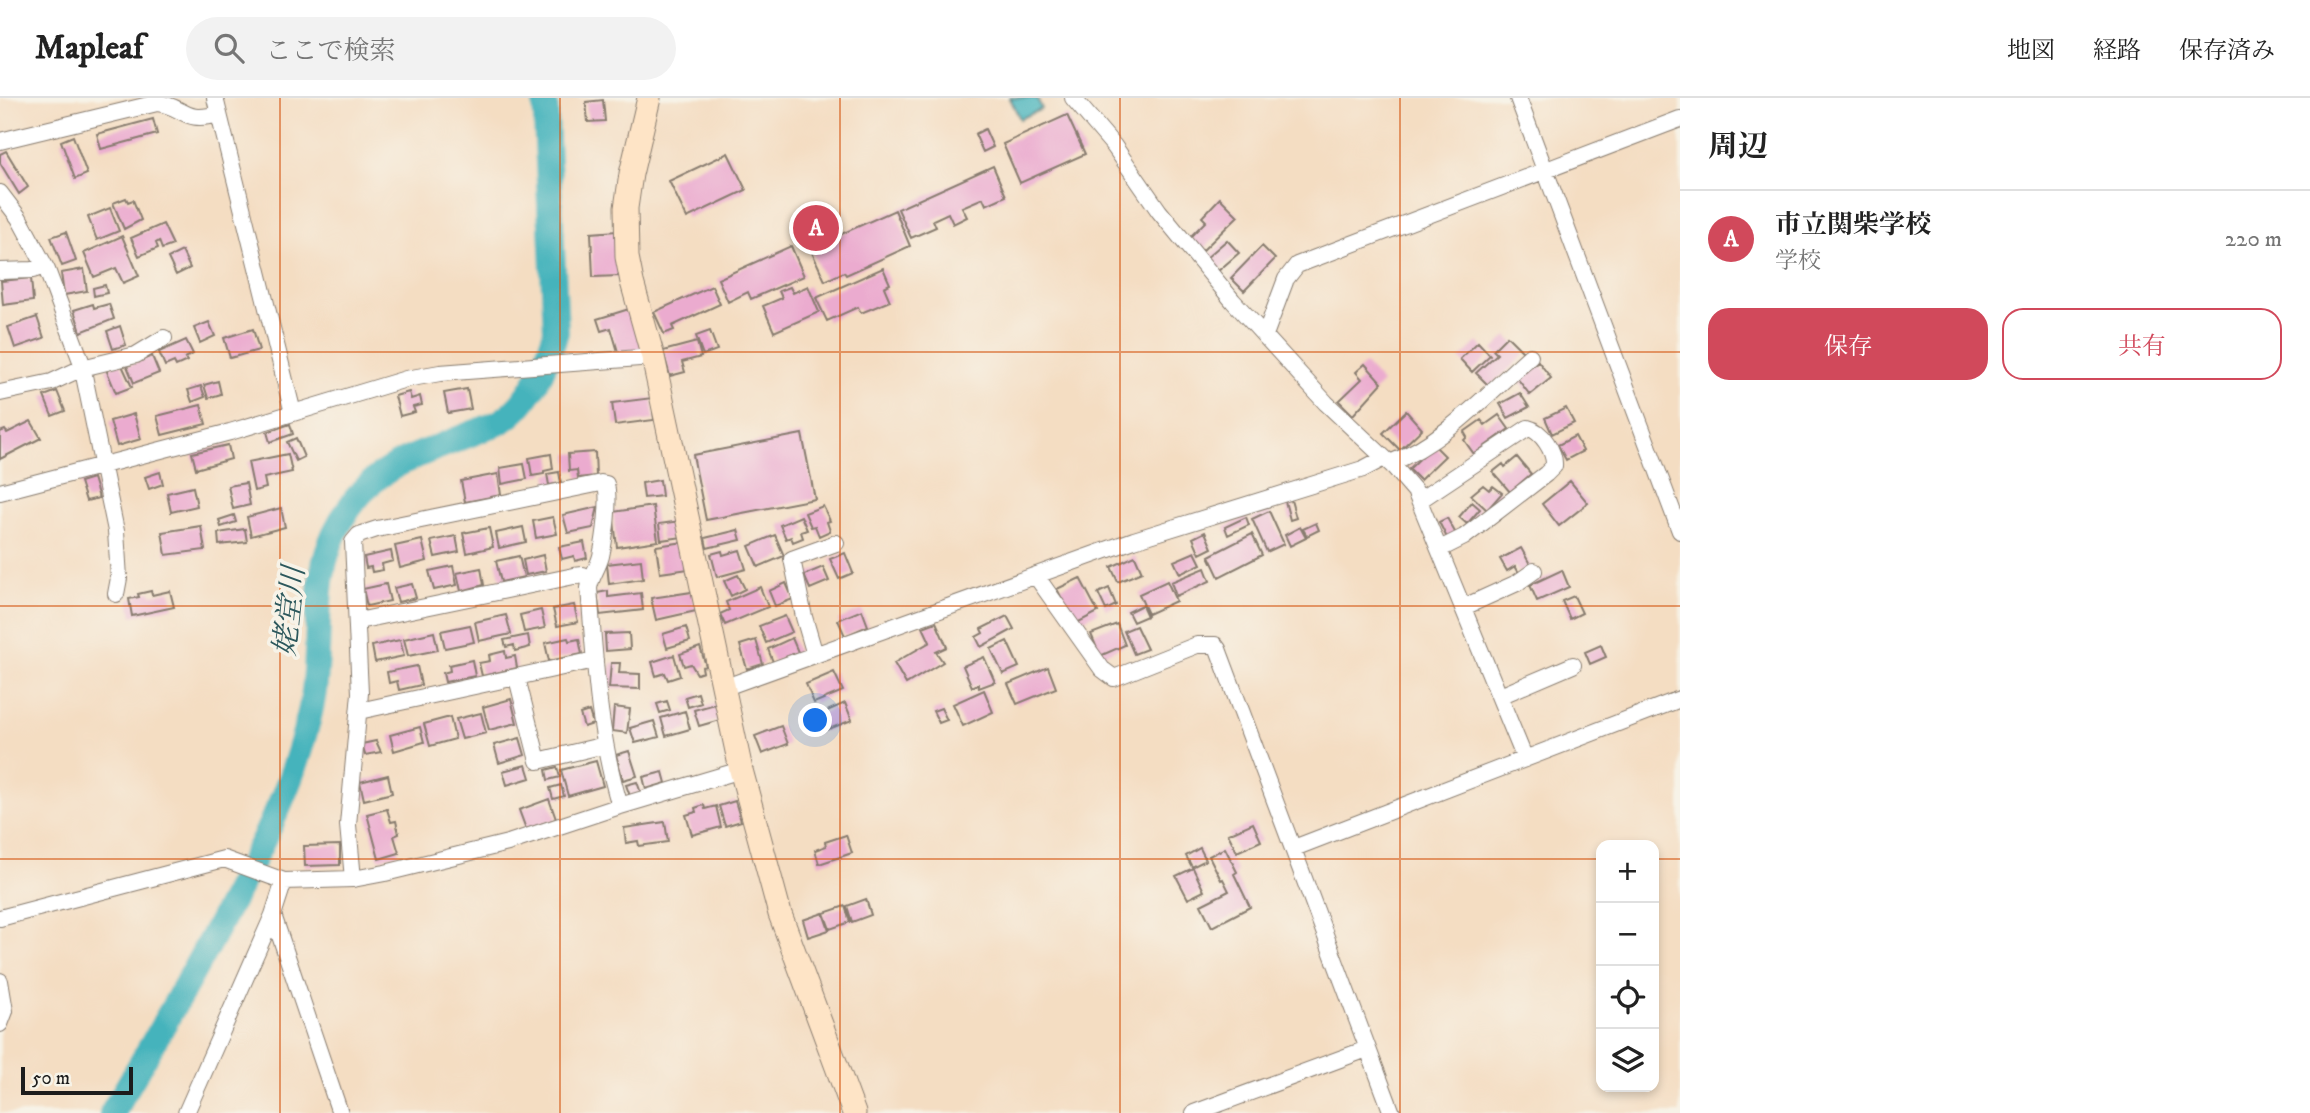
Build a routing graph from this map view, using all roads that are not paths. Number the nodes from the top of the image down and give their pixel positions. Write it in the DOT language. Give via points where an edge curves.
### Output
graph roads {
  1 [pos="649,98"];
  2 [pos="1073,98"];
  3 [pos="1518,98"];
  4 [pos="216,106"];
  5 [pos="1680,119"];
  6 [pos="0,141"];
  7 [pos="1544,169"];
  8 [pos="0,193"];
  9 [pos="45,266"];
  10 [pos="0,271"];
  11 [pos="1265,335"];
  12 [pos="164,338"];
  13 [pos="1530,356"];
  14 [pos="653,357"];
  15 [pos="82,368"];
  16 [pos="0,393"];
  17 [pos="293,412"];
  18 [pos="1387,461"];
  19 [pos="103,465"];
  20 [pos="0,492"];
  21 [pos="1420,500"];
  22 [pos="1680,531"];
  23 [pos="836,543"];
  24 [pos="1440,549"];
  25 [pos="1534,571"];
  26 [pos="1036,576"];
  27 [pos="590,579"];
  28 [pos="116,594"];
  29 [pos="1464,607"];
  30 [pos="358,621"];
  31 [pos="815,655"];
  32 [pos="595,660"];
  33 [pos="1573,665"];
  34 [pos="517,678"];
  35 [pos="723,688"];
  36 [pos="1500,696"];
  37 [pos="1680,699"];
  38 [pos="359,711"];
  39 [pos="604,745"];
  40 [pos="1525,759"];
  41 [pos="741,770"];
  42 [pos="620,806"];
  43 [pos="1294,848"];
  44 [pos="279,879"];
  45 [pos="353,879"];
  46 [pos="272,915"];
  47 [pos="0,918"];
  48 [pos="0,981"];
  49 [pos="0,1024"];
  50 [pos="1367,1049"];
  51 [pos="186,1113"];
  52 [pos="340,1113"];
  53 [pos="853,1113"];
  54 [pos="1194,1113"];
  55 [pos="1392,1113"];
  1 -- 14 [label="street" via="625,224 632,282"];
  2 -- 11 [label="street" via="1176,232"];
  3 -- 7 [label="street"];
  4 -- 6 [label="street" via="202,118 192,118 157,103"];
  4 -- 17 [label="street"];
  5 -- 7 [label="street"];
  7 -- 11 [label="street" via="1297,265 1286,279"];
  7 -- 22 [label="street"];
  8 -- 9 [label="street"];
  9 -- 10 [label="street"];
  9 -- 15 [label="street"];
  11 -- 18 [label="street"];
  12 -- 15 [label="street" via="136,355"];
  13 -- 18 [label="street" via="1435,440 1407,457"];
  14 -- 17 [label="street" via="440,373"];
  14 -- 35 [label="street"];
  15 -- 16 [label="street" via="52,382"];
  15 -- 19 [label="street"];
  17 -- 19 [label="street"];
  18 -- 21 [label="street"];
  18 -- 26 [label="street" via="1134,540"];
  19 -- 20 [label="street"];
  19 -- 28 [label="street" via="116,531"];
  21 -- 24 [label="street"];
  21 -- 24 [label="street" via="1528,428 1537,431 1554,456 1554,466 1546,474 1464,537"];
  23 -- 31 [label="street" via="792,559"];
  24 -- 29 [label="street"];
  25 -- 29 [label="street"];
  26 -- 31 [label="street"];
  26 -- 43 [label="street" via="1094,659 1114,678 1198,645 1215,645"];
  27 -- 30 [label="street" via="574,576"];
  27 -- 30 [label="street" via="601,556 605,526 607,489 601,483 359,535 353,542"];
  27 -- 32 [label="street"];
  29 -- 36 [label="street"];
  30 -- 38 [label="street"];
  31 -- 35 [label="street"];
  32 -- 34 [label="street"];
  32 -- 39 [label="street"];
  33 -- 36 [label="street"];
  34 -- 38 [label="street"];
  34 -- 39 [label="street" via="538,761"];
  35 -- 41 [label="street"];
  36 -- 40 [label="street"];
  37 -- 40 [label="street"];
  38 -- 45 [label="street" via="348,825"];
  39 -- 42 [label="street"];
  40 -- 43 [label="street"];
  41 -- 42 [label="street"];
  41 -- 53 [label="street" via="780,914"];
  42 -- 45 [label="street" via="508,843"];
  43 -- 50 [label="street"];
  44 -- 45 [label="street"];
  44 -- 46 [label="street"];
  44 -- 47 [label="street" via="224,859"];
  46 -- 51 [label="street"];
  46 -- 52 [label="street"];
  48 -- 49 [label="street" via="5,1011"];
  50 -- 54 [label="street"];
  50 -- 55 [label="street"];
}
